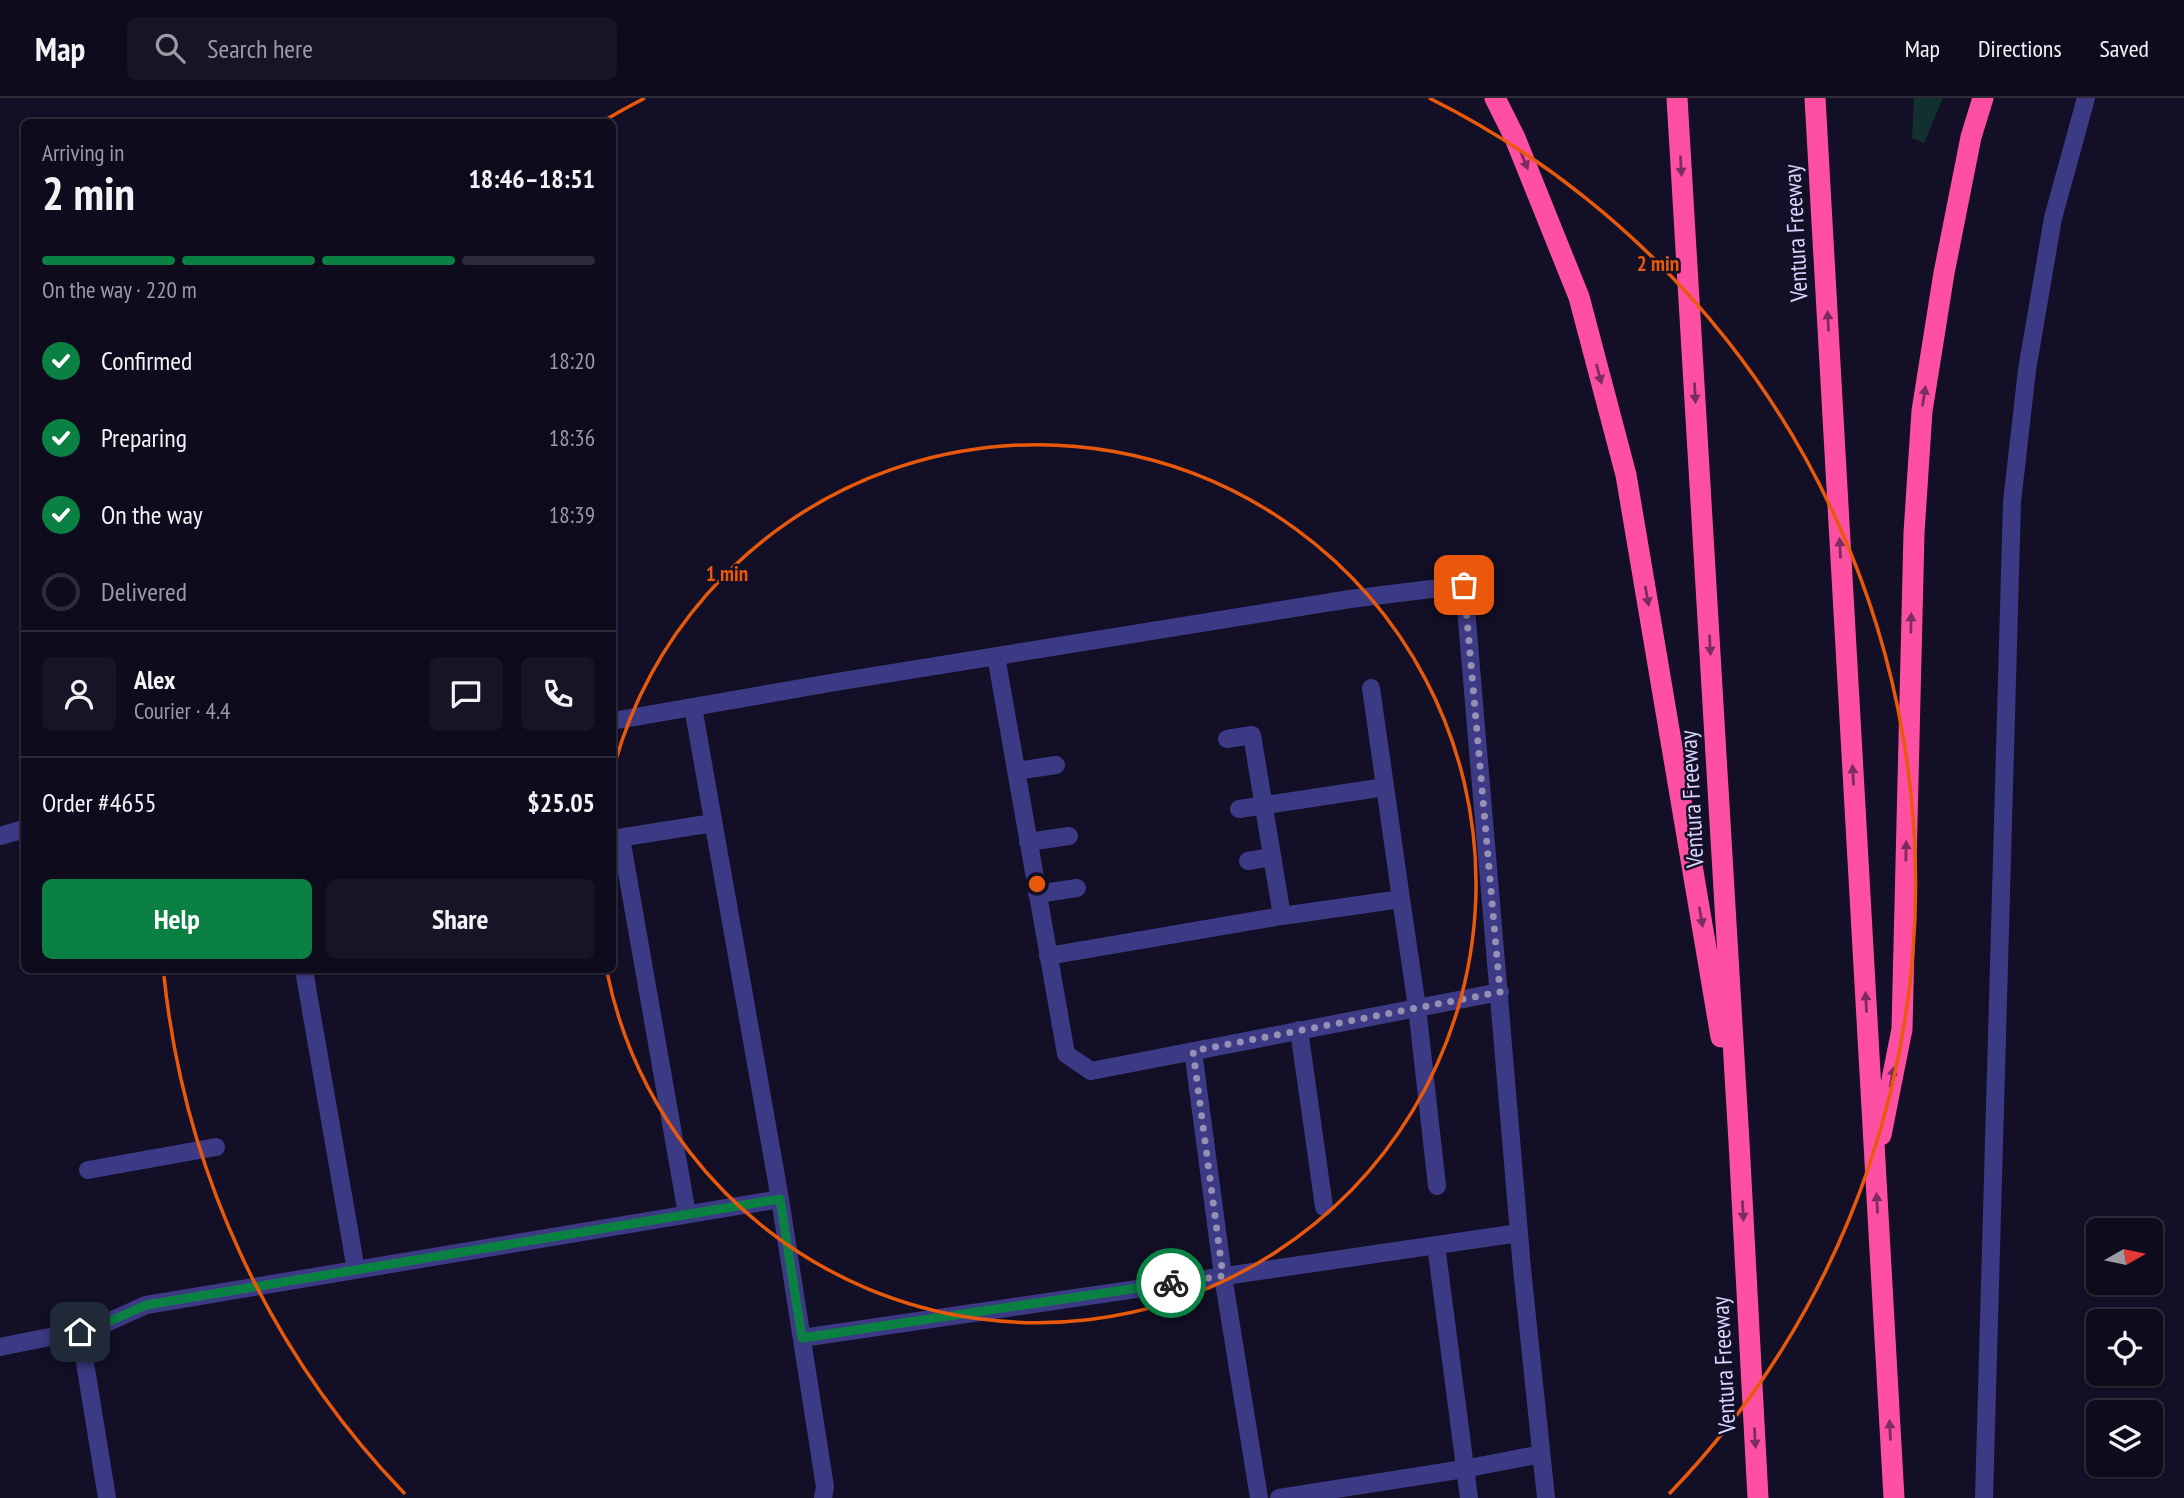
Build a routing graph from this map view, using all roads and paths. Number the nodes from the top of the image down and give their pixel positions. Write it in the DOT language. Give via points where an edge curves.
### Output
graph roads {
  1 [pos="1494,98"];
  2 [pos="1677,98"];
  3 [pos="1815,98"];
  4 [pos="1983,98"];
  5 [pos="2085,98"];
  6 [pos="996,656"];
  7 [pos="1371,688"];
  8 [pos="693,707"];
  9 [pos="616,720"];
  10 [pos="1227,739"];
  11 [pos="1056,765"];
  12 [pos="1016,771"];
  13 [pos="1385,787"];
  14 [pos="1264,805"];
  15 [pos="1239,809"];
  16 [pos="713,823"];
  17 [pos="21,830"];
  18 [pos="0,836"];
  19 [pos="1069,836"];
  20 [pos="617,838"];
  21 [pos="1028,842"];
  22 [pos="1272,857"];
  23 [pos="1248,861"];
  24 [pos="1077,888"];
  25 [pos="1037,894"];
  26 [pos="1401,900"];
  27 [pos="1282,916"];
  28 [pos="1048,956"];
  29 [pos="305,973"];
  30 [pos="1500,992"];
  31 [pos="1418,1007"];
  32 [pos="1299,1030"];
  33 [pos="1193,1051"];
  34 [pos="1739,1142"];
  35 [pos="216,1147"];
  36 [pos="1875,1168"];
  37 [pos="88,1170"];
  38 [pos="1437,1186"];
  39 [pos="780,1199"];
  40 [pos="1324,1207"];
  41 [pos="687,1214"];
  42 [pos="1519,1233"];
  43 [pos="1436,1245"];
  44 [pos="356,1270"];
  45 [pos="1223,1276"];
  46 [pos="80,1332"];
  47 [pos="802,1338"];
  48 [pos="0,1347"];
  49 [pos="1541,1454"];
  50 [pos="1464,1469"];
  51 [pos="107,1498"];
  52 [pos="823,1498"];
  53 [pos="1259,1498"];
  54 [pos="1279,1498"];
  55 [pos="1469,1498"];
  56 [pos="1546,1498"];
  57 [pos="1758,1498"];
  58 [pos="1894,1498"];
  59 [pos="1984,1498"];
  1 -- 34 [label="highway, one-way" via="1515,138 1579,297 1626,475"];
  2 -- 34 [label="highway, Ventura Freeway, one-way"];
  36 -- 3 [label="highway, Ventura Freeway, one-way"];
  36 -- 4 [label="highway, one-way" via="1902,1029 1914,533 1922,411 1944,273"];
  5 -- 59 [label="lane" via="2053,218 2026,370 2012,502"];
  6 -- 8 [label="lane"];
  6 -- 12 [label="lane"];
  6 -- 30 [label="lane" via="1464,585"];
  7 -- 13 [label="lane"];
  8 -- 9 [label="lane"];
  8 -- 16 [label="lane"];
  10 -- 14 [label="lane" via="1252,735"];
  11 -- 12 [label="lane"];
  12 -- 21 [label="lane"];
  13 -- 14 [label="lane"];
  13 -- 26 [label="lane"];
  14 -- 15 [label="lane"];
  14 -- 22 [label="lane"];
  16 -- 20 [label="lane"];
  16 -- 39 [label="lane"];
  17 -- 18 [label="lane"];
  19 -- 21 [label="lane"];
  20 -- 41 [label="lane"];
  21 -- 25 [label="lane"];
  22 -- 23 [label="lane"];
  22 -- 27 [label="lane"];
  24 -- 25 [label="lane"];
  25 -- 28 [label="lane"];
  26 -- 27 [label="lane"];
  26 -- 31 [label="lane"];
  27 -- 28 [label="lane"];
  28 -- 33 [label="lane" via="1066,1055 1090,1071"];
  29 -- 44 [label="lane"];
  30 -- 31 [label="lane"];
  30 -- 42 [label="lane"];
  31 -- 32 [label="lane"];
  31 -- 38 [label="lane"];
  32 -- 33 [label="lane"];
  32 -- 40 [label="lane"];
  33 -- 45 [label="lane"];
  34 -- 57 [label="highway, Ventura Freeway, one-way"];
  35 -- 37 [label="lane"];
  58 -- 36 [label="highway, Ventura Freeway, one-way"];
  39 -- 41 [label="lane"];
  39 -- 47 [label="lane"];
  41 -- 44 [label="lane"];
  42 -- 43 [label="lane"];
  42 -- 49 [label="lane"];
  43 -- 45 [label="lane"];
  43 -- 50 [label="lane"];
  44 -- 46 [label="lane" via="146,1305"];
  45 -- 47 [label="lane"];
  45 -- 53 [label="lane"];
  46 -- 48 [label="lane"];
  46 -- 51 [label="lane"];
  47 -- 52 [label="lane"];
  49 -- 50 [label="lane"];
  49 -- 56 [label="lane"];
  50 -- 54 [label="lane"];
  50 -- 55 [label="lane"];
}
